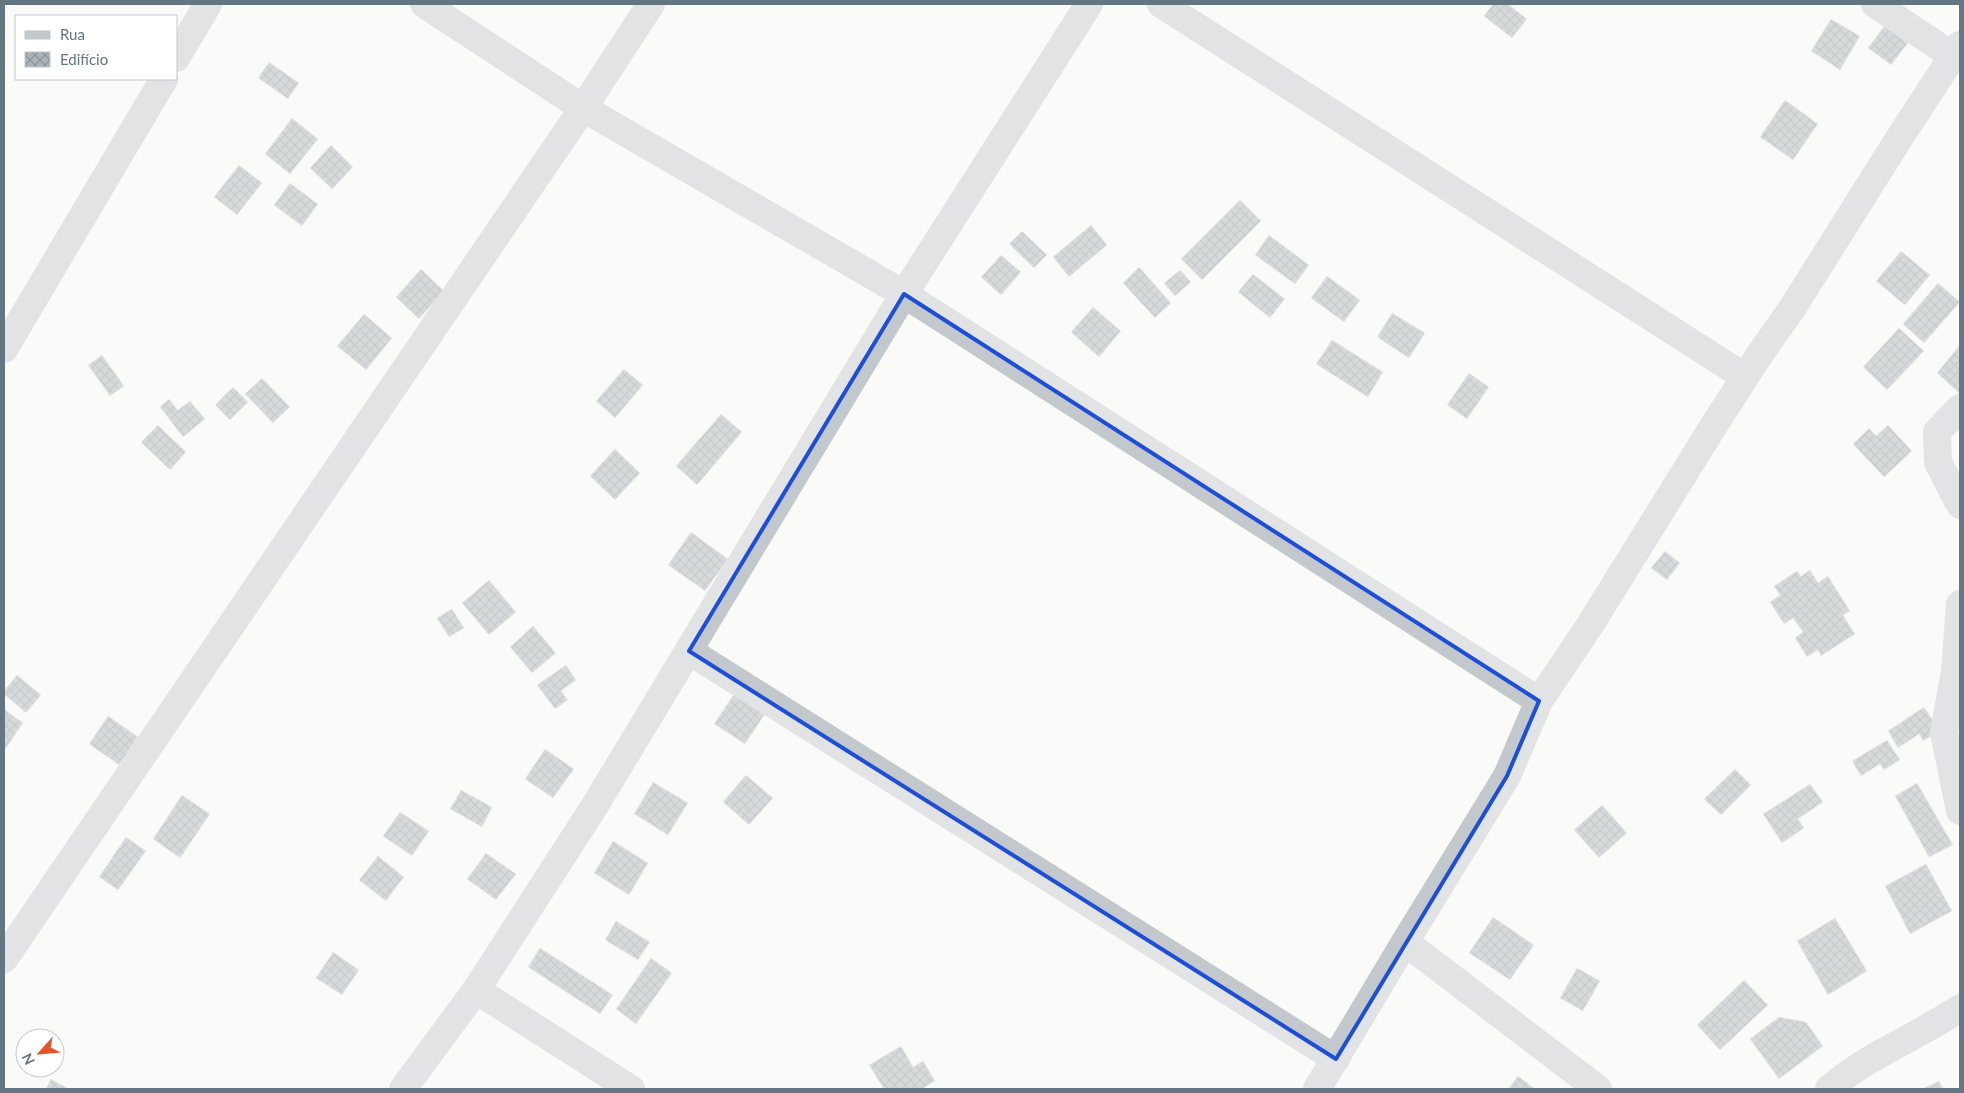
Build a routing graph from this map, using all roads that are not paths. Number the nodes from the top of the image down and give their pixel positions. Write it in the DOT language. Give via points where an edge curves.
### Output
graph roads {
  1 [pos="208,4"];
  2 [pos="424,4"];
  3 [pos="651,4"];
  4 [pos="1089,4"];
  5 [pos="1161,4"];
  6 [pos="1875,4"];
  7 [pos="1957,51"];
  8 [pos="178,55"];
  9 [pos="163,80"];
  10 [pos="582,108"];
  11 [pos="904,294"];
  12 [pos="4,349"];
  13 [pos="1745,377"];
  14 [pos="1960,408"];
  15 [pos="1960,505"];
  16 [pos="1960,604"];
  17 [pos="689,651"];
  18 [pos="1538,702"];
  19 [pos="1960,811"];
  20 [pos="1405,942"];
  21 [pos="4,959"];
  22 [pos="476,990"];
  23 [pos="1960,1008"];
  24 [pos="1336,1058"];
  25 [pos="403,1089"];
  26 [pos="631,1089"];
  27 [pos="1317,1089"];
  28 [pos="1598,1089"];
  29 [pos="1829,1089"];
  1 -- 8 [label="street"];
  2 -- 10 [label="street"];
  3 -- 10 [label="street"];
  4 -- 11 [label="street"];
  5 -- 13 [label="street"];
  6 -- 7 [label="street"];
  7 -- 13 [label="street"];
  9 -- 12 [label="street"];
  10 -- 11 [label="street"];
  10 -- 21 [label="street"];
  11 -- 17 [label="street"];
  11 -- 18 [label="street"];
  13 -- 18 [label="street" via="1590,626"];
  14 -- 15 [label="street" via="1936,432 1938,462"];
  16 -- 19 [label="street" via="1944,732"];
  17 -- 22 [label="street" via="594,807"];
  17 -- 24 [label="street"];
  18 -- 20 [label="street" via="1507,776"];
  20 -- 24 [label="street"];
  20 -- 28 [label="street"];
  22 -- 25 [label="street"];
  22 -- 26 [label="street"];
  23 -- 29 [label="street" via="1854,1069"];
  24 -- 27 [label="street"];
}
